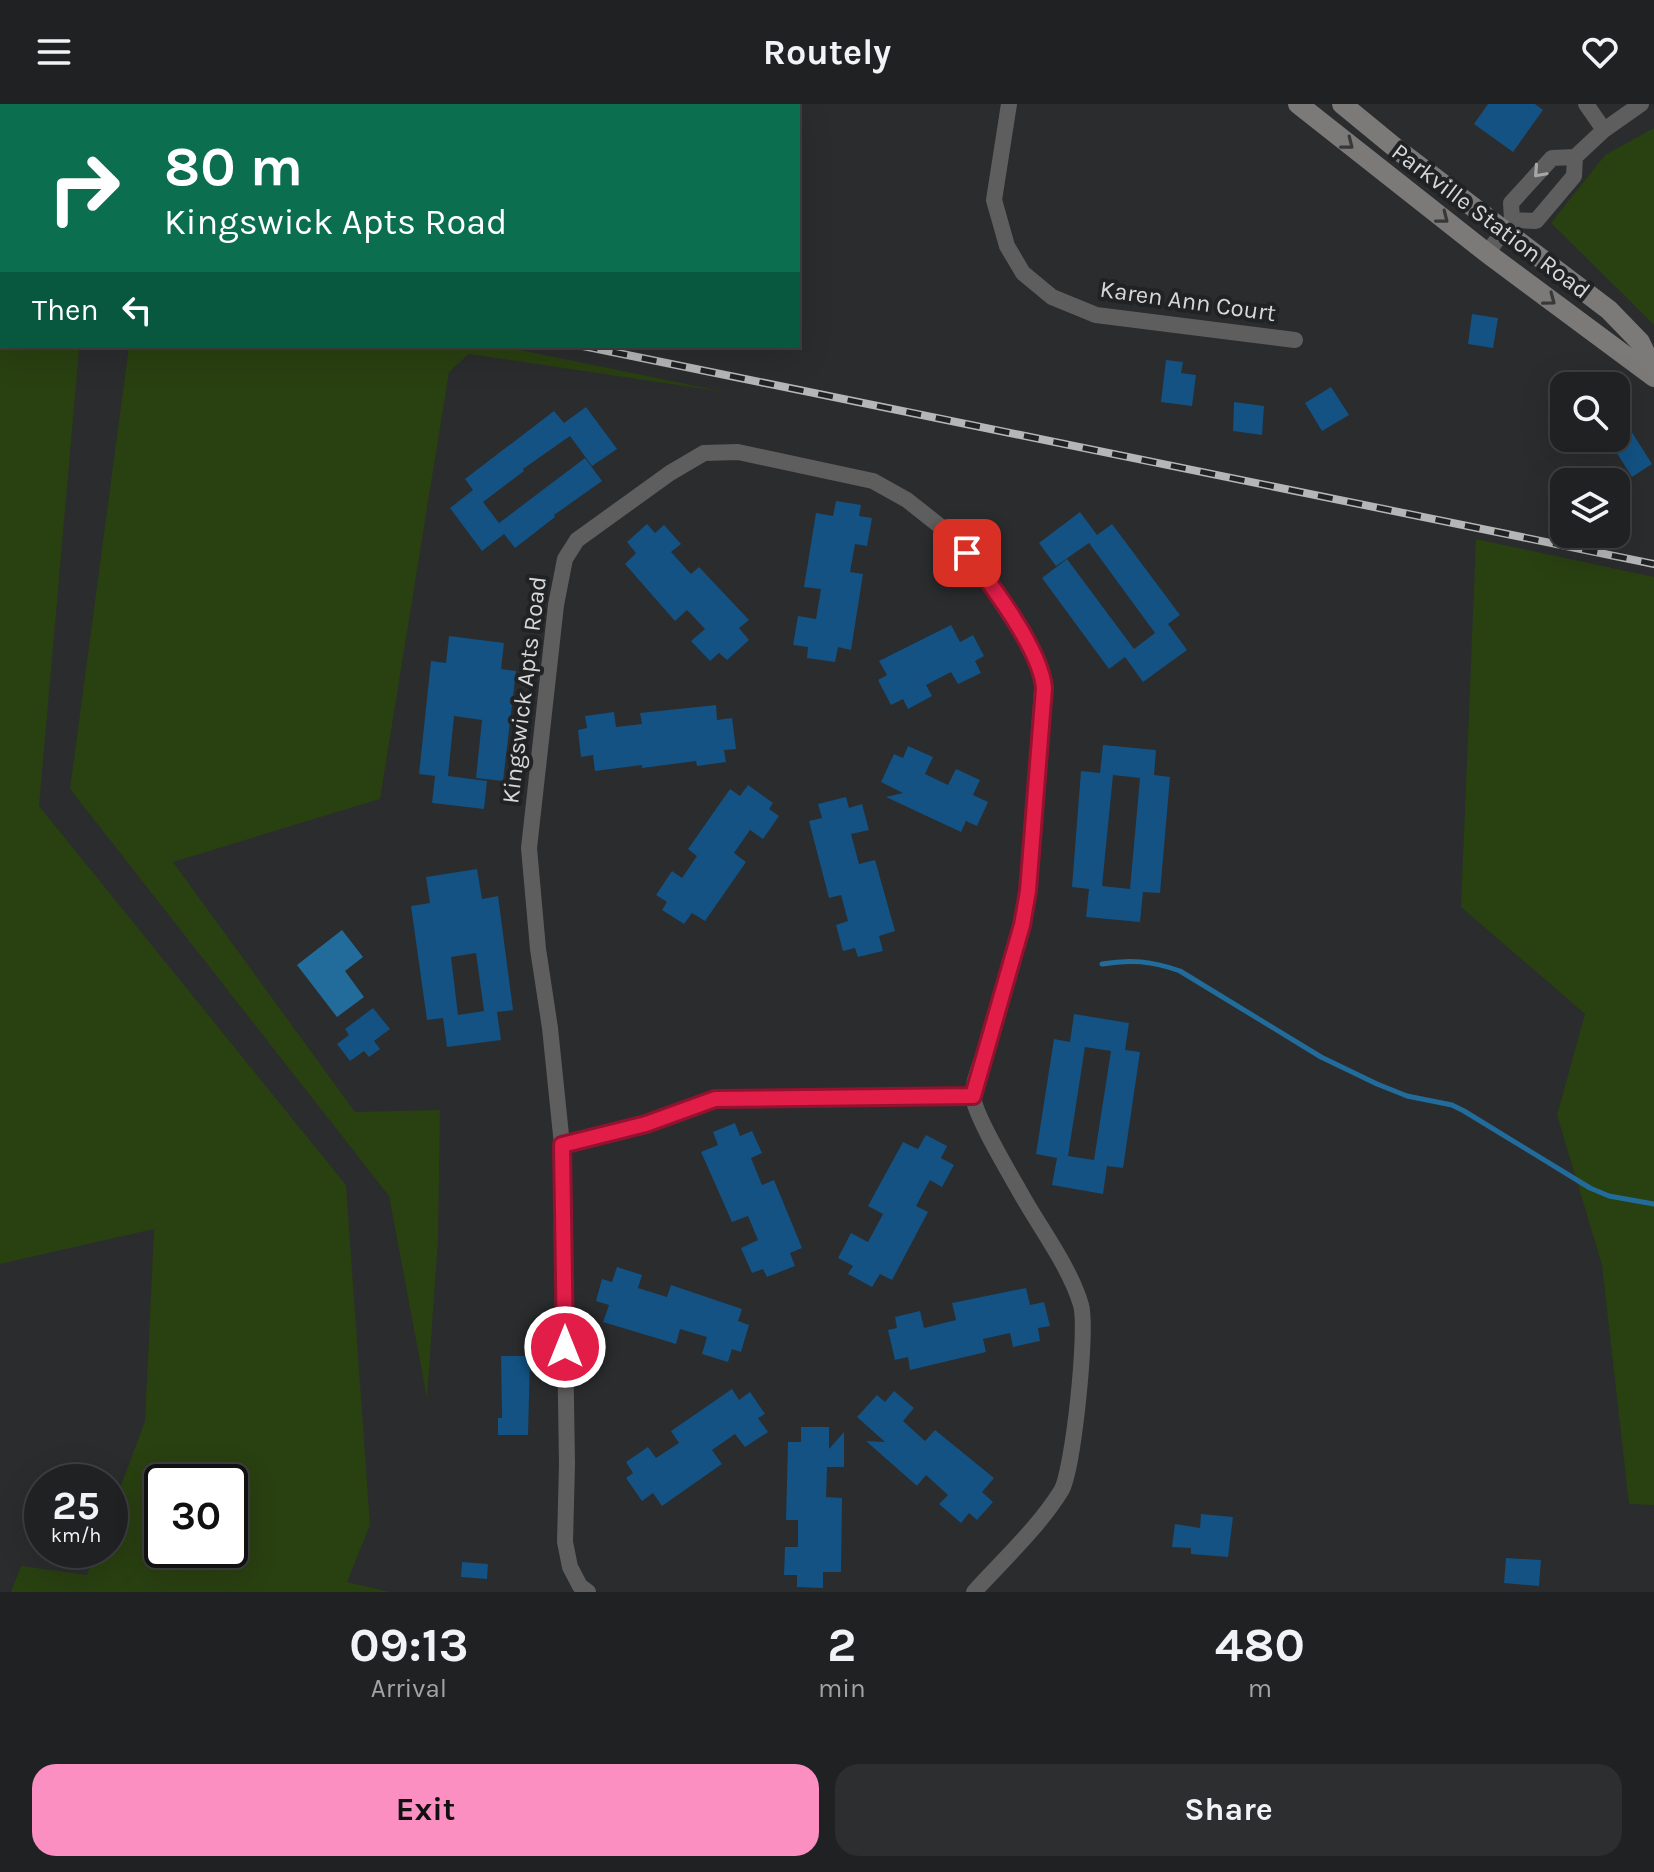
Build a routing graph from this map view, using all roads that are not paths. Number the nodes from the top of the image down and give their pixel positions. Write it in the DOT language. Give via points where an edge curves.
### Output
graph roads {
  1 [pos="1009,104"];
  2 [pos="1298,104"];
  3 [pos="1342,104"];
  4 [pos="1586,104"];
  5 [pos="1641,104"];
  6 [pos="1604,130"];
  7 [pos="1575,157"];
  8 [pos="1509,225"];
  9 [pos="1487,253"];
  10 [pos="1295,340"];
  11 [pos="1654,374"];
  12 [pos="973,1096"];
  13 [pos="562,1145"];
  14 [pos="588,1592"];
  15 [pos="974,1592"];
  1 -- 10 [label="street, Karen Ann Court" via="994,200 1007,246 1023,273 1052,297 1096,315"];
  2 -- 9 [label="main road, Parkville Station Road, one-way"];
  3 -- 8 [label="main road, Parkville Station Road" via="1398,150"];
  4 -- 6 [label="street"];
  5 -- 6 [label="street"];
  6 -- 7 [label="street"];
  7 -- 8 [label="street" via="1574,176 1536,221"];
  7 -- 8 [label="street, one-way" via="1552,158 1511,203"];
  8 -- 9 [label="street"];
  8 -- 11 [label="main road, Parkville Station Road" via="1609,310 1640,342"];
  9 -- 11 [label="main road, Parkville Station Road, one-way"];
  12 -- 13 [label="street" via="715,1099 646,1124"];
  12 -- 13 [label="street, Kingswick Apts Road" via="1028,891 1044,688 1035,655 955,538 907,500 873,481 738,452 704,453 577,540 565,559 529,848"];
  12 -- 15 [label="street" via="1006,1168 1070,1278 1082,1307 1084,1336 1063,1488"];
  13 -- 14 [label="street, Kingswick Apts Road" via="565,1542 570,1567"];
}
